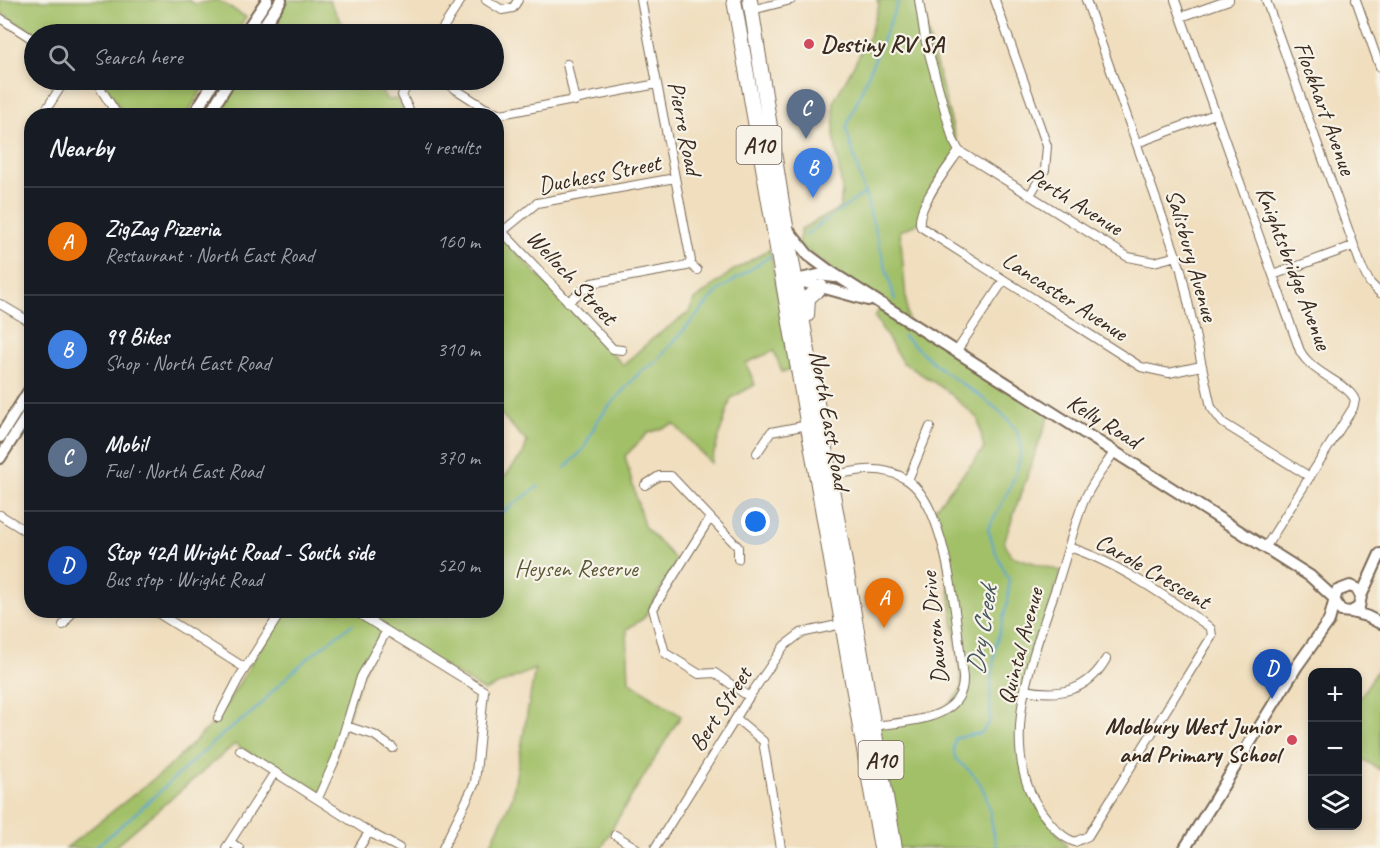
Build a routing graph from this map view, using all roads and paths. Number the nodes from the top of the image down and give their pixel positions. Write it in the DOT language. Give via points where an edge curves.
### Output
graph roads {
  1 [pos="275,0"];
  2 [pos="281,0"];
  3 [pos="461,0"];
  4 [pos="486,0"];
  5 [pos="518,0"];
  6 [pos="641,0"];
  7 [pos="734,0"];
  8 [pos="791,0"];
  9 [pos="919,0"];
  10 [pos="995,0"];
  11 [pos="1086,0"];
  12 [pos="1175,0"];
  13 [pos="1228,0"];
  14 [pos="1266,0"];
  15 [pos="1356,0"];
  16 [pos="265,3"];
  17 [pos="751,5"];
  18 [pos="1181,17"];
  19 [pos="0,18"];
  20 [pos="251,24"];
  21 [pos="265,24"];
  22 [pos="445,24"];
  23 [pos="740,29"];
  24 [pos="24,34"];
  25 [pos="567,64"];
  26 [pos="1380,67"];
  27 [pos="657,84"];
  28 [pos="59,90"];
  29 [pos="101,90"];
  30 [pos="209,90"];
  31 [pos="224,90"];
  32 [pos="405,90"];
  33 [pos="456,90"];
  34 [pos="575,101"];
  35 [pos="47,108"];
  36 [pos="113,108"];
  37 [pos="199,108"];
  38 [pos="213,108"];
  39 [pos="408,108"];
  40 [pos="484,108"];
  41 [pos="504,113"];
  42 [pos="1215,114"];
  43 [pos="1137,143"];
  44 [pos="959,151"];
  45 [pos="675,178"];
  46 [pos="1030,195"];
  47 [pos="787,229"];
  48 [pos="504,230"];
  49 [pos="504,232"];
  50 [pos="1353,246"];
  51 [pos="1177,256"];
  52 [pos="779,262"];
  53 [pos="689,263"];
  54 [pos="697,270"];
  55 [pos="1273,275"];
  56 [pos="796,280"];
  57 [pos="844,280"];
  58 [pos="1004,280"];
  59 [pos="821,287"];
  60 [pos="1380,293"];
  61 [pos="568,302"];
  62 [pos="877,302"];
  63 [pos="0,304"];
  64 [pos="786,306"];
  65 [pos="24,318"];
  66 [pos="803,328"];
  67 [pos="622,350"];
  68 [pos="956,352"];
  69 [pos="1201,366"];
  70 [pos="24,412"];
  71 [pos="24,416"];
  72 [pos="808,425"];
  73 [pos="930,427"];
  74 [pos="0,437"];
  75 [pos="1114,452"];
  76 [pos="757,453"];
  77 [pos="0,458"];
  78 [pos="815,464"];
  79 [pos="831,476"];
  80 [pos="1310,477"];
  81 [pos="908,480"];
  82 [pos="645,485"];
  83 [pos="820,492"];
  84 [pos="0,515"];
  85 [pos="710,518"];
  86 [pos="24,530"];
  87 [pos="1069,547"];
  88 [pos="1265,548"];
  89 [pos="1380,554"];
  90 [pos="738,560"];
  91 [pos="1310,576"];
  92 [pos="1347,586"];
  93 [pos="1361,597"];
  94 [pos="1335,600"];
  95 [pos="854,602"];
  96 [pos="1349,612"];
  97 [pos="1380,617"];
  98 [pos="68,618"];
  99 [pos="166,618"];
  100 [pos="277,618"];
  101 [pos="365,618"];
  102 [pos="1380,623"];
  103 [pos="843,624"];
  104 [pos="63,625"];
  105 [pos="386,632"];
  106 [pos="860,636"];
  107 [pos="1106,659"];
  108 [pos="245,668"];
  109 [pos="1025,690"];
  110 [pos="749,697"];
  111 [pos="218,718"];
  112 [pos="736,719"];
  113 [pos="346,726"];
  114 [pos="875,726"];
  115 [pos="393,748"];
  116 [pos="240,750"];
  117 [pos="275,772"];
  118 [pos="318,798"];
  119 [pos="369,832"];
  120 [pos="615,835"];
  121 [pos="1075,842"];
  122 [pos="228,845"];
  123 [pos="239,848"];
  124 [pos="359,848"];
  125 [pos="399,848"];
  126 [pos="443,848"];
  127 [pos="636,848"];
  128 [pos="655,848"];
  129 [pos="781,848"];
  130 [pos="881,848"];
  131 [pos="895,848"];
  132 [pos="1185,848"];
  133 [pos="1192,848"];
  1 -- 16 [label="main road"];
  2 -- 21 [label="main road"];
  3 -- 22 [label="street"];
  4 -- 5 [label="street" via="502,10 513,8"];
  6 -- 27 [label="street, Pierre Road"];
  7 -- 17 [label="highway"];
  7 -- 23 [label="highway, North East Road / A10"];
  8 -- 17 [label="street"];
  9 -- 44 [label="street" via="925,39"];
  10 -- 46 [label="street" via="1047,146 1045,170"];
  11 -- 43 [label="street, Salisbury Avenue"];
  12 -- 18 [label="street, Knightsbridge Avenue"];
  13 -- 18 [label="street"];
  14 -- 50 [label="street, Flockhart Avenue"];
  15 -- 26 [label="street"];
  16 -- 20 [label="main road"];
  17 -- 23 [label="highway"];
  17 -- 47 [label="highway, North East Road / A10"];
  18 -- 42 [label="street, Knightsbridge Avenue"];
  19 -- 24 [label="street"];
  23 -- 52 [label="highway, North East Road / A10"];
  25 -- 34 [label="street"];
  27 -- 34 [label="street"];
  27 -- 45 [label="street, Pierre Road"];
  28 -- 35 [label="street"];
  29 -- 36 [label="street"];
  30 -- 37 [label="main road"];
  31 -- 38 [label="main road"];
  32 -- 39 [label="street" via="402,95"];
  33 -- 40 [label="street"];
  34 -- 41 [label="street"];
  42 -- 43 [label="street"];
  42 -- 55 [label="street, Knightsbridge Avenue"];
  43 -- 51 [label="street, Salisbury Avenue"];
  44 -- 46 [label="street, Perth Avenue"];
  44 -- 58 [label="street, Lancaster Avenue" via="926,202 919,223"];
  45 -- 48 [label="street, Duchess Street" via="537,203"];
  45 -- 53 [label="street, Pierre Road"];
  46 -- 51 [label="street, Perth Avenue" via="1128,257 1154,262"];
  47 -- 56 [label="highway, North East Road / A10"];
  47 -- 57 [label="main road, Kelly Road" via="808,255"];
  49 -- 61 [label="street, Welloch Street"];
  50 -- 55 [label="street"];
  50 -- 60 [label="street, Flockhart Avenue" via="1365,274"];
  51 -- 69 [label="street, Salisbury Avenue"];
  52 -- 56 [label="highway"];
  52 -- 64 [label="highway, North East Road / A10"];
  53 -- 54 [label="street"];
  53 -- 61 [label="street" via="592,282"];
  55 -- 80 [label="street, Knightsbridge Avenue" via="1304,359 1355,400"];
  56 -- 57 [label="main road, Kelly Road" via="819,275"];
  56 -- 59 [label="main road, Kelly Road"];
  56 -- 64 [label="highway"];
  56 -- 66 [label="highway, North East Road / A10"];
  57 -- 62 [label="main road, Kelly Road"];
  58 -- 68 [label="street"];
  58 -- 69 [label="street, Lancaster Avenue" via="1141,368 1169,373"];
  59 -- 62 [label="main road, Kelly Road"];
  59 -- 66 [label="highway" via="808,298"];
  61 -- 67 [label="street, Welloch Street" via="613,349"];
  62 -- 68 [label="main road, Kelly Road"];
  63 -- 65 [label="street"];
  64 -- 72 [label="highway, North East Road / A10"];
  66 -- 79 [label="highway, North East Road / A10"];
  68 -- 75 [label="main road, Kelly Road"];
  69 -- 80 [label="street, Salisbury Avenue" via="1210,404 1223,423"];
  70 -- 74 [label="main road"];
  71 -- 77 [label="main road"];
  72 -- 76 [label="street" via="771,432"];
  72 -- 78 [label="highway, North East Road / A10"];
  73 -- 81 [label="street"];
  75 -- 87 [label="street, Quintal Avenue" via="1083,502"];
  75 -- 88 [label="main road, Kelly Road"];
  78 -- 79 [label="highway"];
  78 -- 83 [label="highway, North East Road / A10"];
  79 -- 81 [label="street" via="870,469"];
  79 -- 83 [label="highway"];
  79 -- 95 [label="highway, North East Road / A10"];
  80 -- 88 [label="street, Knightsbridge Avenue"];
  81 -- 114 [label="street, Dawson Drive" via="921,494 942,543 962,688 954,704 940,713"];
  82 -- 85 [label="street" via="659,476 671,476"];
  83 -- 103 [label="highway, North East Road / A10"];
  84 -- 86 [label="street"];
  85 -- 90 [label="street" via="738,547"];
  85 -- 110 [label="street" via="653,609 665,653 699,674 715,673"];
  87 -- 109 [label="street, Quintal Avenue"];
  87 -- 121 [label="street, Carole Crescent" via="1099,557 1208,626 1212,636 1088,836"];
  88 -- 91 [label="main road, Kelly Road"];
  89 -- 92 [label="main road" via="1361,577"];
  89 -- 93 [label="main road"];
  91 -- 92 [label="main road, Kelly Road"];
  91 -- 94 [label="main road, Kelly Road"];
  92 -- 93 [label="main road" via="1357,589"];
  92 -- 94 [label="main road" via="1337,591"];
  93 -- 96 [label="main road" via="1359,607"];
  93 -- 97 [label="main road"];
  94 -- 96 [label="main road" via="1339,609"];
  94 -- 132 [label="main road" via="1329,621"];
  95 -- 103 [label="highway"];
  95 -- 106 [label="highway, North East Road / A10"];
  96 -- 102 [label="main road"];
  96 -- 133 [label="main road" via="1333,626 1314,654"];
  98 -- 104 [label="street"];
  99 -- 108 [label="street"];
  100 -- 108 [label="street"];
  101 -- 105 [label="street"];
  103 -- 106 [label="highway"];
  103 -- 110 [label="street, Bert Street" via="808,631 789,641"];
  103 -- 130 [label="highway, North East Road / A10"];
  105 -- 113 [label="street" via="360,677"];
  105 -- 126 [label="street" via="484,691 475,783"];
  106 -- 114 [label="highway, North East Road / A10"];
  107 -- 109 [label="street" via="1093,678 1074,688 1054,694"];
  108 -- 111 [label="street"];
  109 -- 121 [label="street, Quintal Avenue" via="1020,725 1029,789 1048,821"];
  110 -- 112 [label="street, Bert Street"];
  112 -- 128 [label="street, Bert Street"];
  112 -- 129 [label="street" via="763,741"];
  113 -- 115 [label="street" via="374,735"];
  113 -- 118 [label="street"];
  114 -- 131 [label="highway, North East Road / A10"];
  116 -- 117 [label="street"];
  117 -- 118 [label="street"];
  117 -- 122 [label="street"];
  118 -- 119 [label="street"];
  119 -- 124 [label="street"];
  119 -- 125 [label="street"];
  120 -- 127 [label="street"];
  122 -- 123 [label="street"];
}
